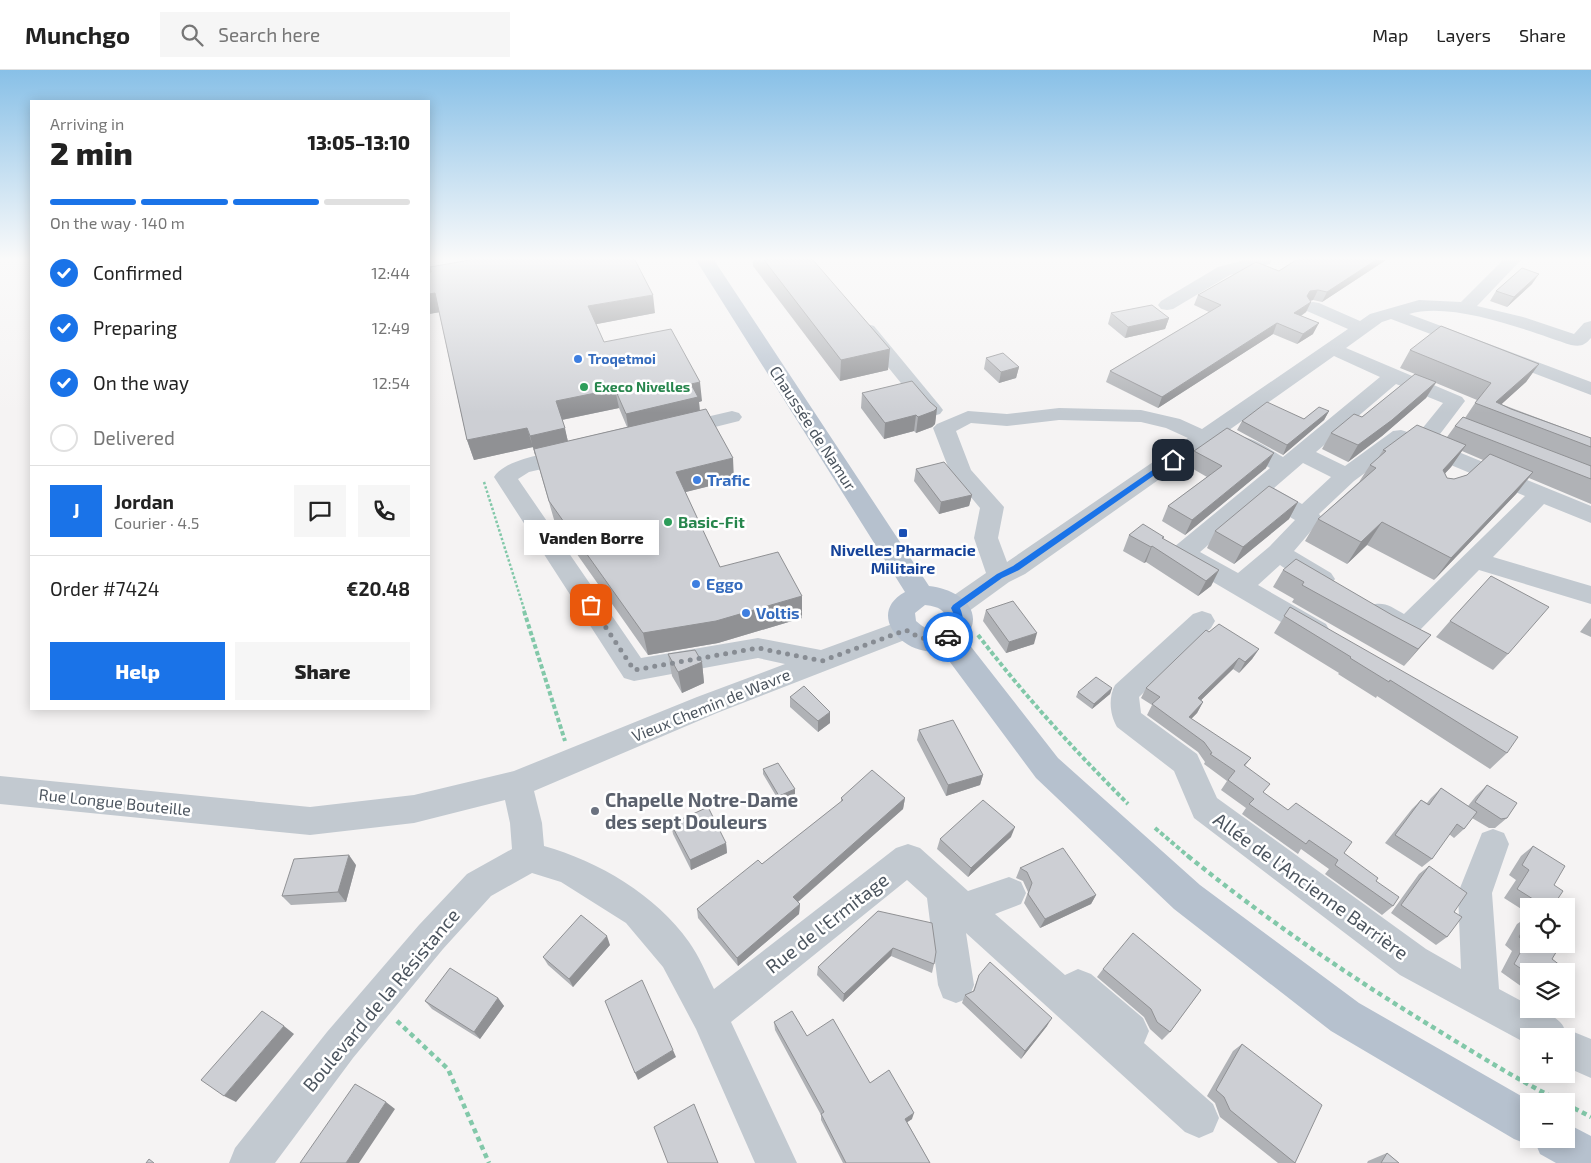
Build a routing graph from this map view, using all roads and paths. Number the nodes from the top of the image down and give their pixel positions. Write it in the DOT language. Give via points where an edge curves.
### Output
graph roads {
  1 [pos="738,311"];
  2 [pos="1320,311"];
  3 [pos="1400,311"];
  4 [pos="1478,311"];
  5 [pos="854,314"];
  6 [pos="1391,314"];
  7 [pos="1591,327"];
  8 [pos="1362,328"];
  9 [pos="1332,349"];
  10 [pos="1394,376"];
  11 [pos="1591,389"];
  12 [pos="968,416"];
  13 [pos="732,417"];
  14 [pos="1210,434"];
  15 [pos="655,435"];
  16 [pos="1421,444"];
  17 [pos="598,449"];
  18 [pos="1294,460"];
  19 [pos="1470,464"];
  20 [pos="1346,476"];
  21 [pos="484,481"];
  22 [pos="1452,481"];
  23 [pos="1258,489"];
  24 [pos="1541,494"];
  25 [pos="1304,515"];
  26 [pos="1591,515"];
  27 [pos="1278,553"];
  28 [pos="1475,560"];
  29 [pos="1000,576"];
  30 [pos="1240,586"];
  31 [pos="1338,588"];
  32 [pos="1591,595"];
  33 [pos="921,596"];
  34 [pos="1364,603"];
  35 [pos="954,621"];
  36 [pos="1202,621"];
  37 [pos="906,630"];
  38 [pos="1335,641"];
  39 [pos="822,661"];
  40 [pos="571,762"];
  41 [pos="517,784"];
  42 [pos="0,790"];
  43 [pos="1134,811"];
  44 [pos="1148,822"];
  45 [pos="1494,844"];
  46 [pos="529,857"];
  47 [pos="943,889"];
  48 [pos="956,985"];
  49 [pos="1481,999"];
  50 [pos="376,1002"];
  51 [pos="709,1016"];
  52 [pos="1534,1028"];
  53 [pos="1130,1031"];
  54 [pos="1575,1051"];
  55 [pos="1591,1059"];
  56 [pos="1544,1093"];
  57 [pos="1575,1109"];
  58 [pos="1591,1117"];
  59 [pos="1199,1118"];
  60 [pos="1520,1119"];
  61 [pos="1571,1148"];
  62 [pos="1591,1159"];
  63 [pos="250,1163"];
  64 [pos="489,1163"];
  65 [pos="776,1163"];
  1 -- 33 [label="main road, Chaussée de Namur"];
  2 -- 8 [label="street"];
  3 -- 6 [label="street"];
  4 -- 7 [label="street" via="1578,341"];
  5 -- 12 [label="street" via="936,413"];
  6 -- 8 [label="street" via="1376,318"];
  6 -- 11 [label="street"];
  8 -- 9 [label="street"];
  9 -- 10 [label="street"];
  9 -- 14 [label="street"];
  10 -- 16 [label="street" via="1455,400 1448,424"];
  10 -- 18 [label="street"];
  12 -- 14 [label="street" via="1007,420 1059,414 1141,416"];
  12 -- 29 [label="street" via="944,428 961,472 992,507 986,538"];
  13 -- 15 [label="street"];
  14 -- 18 [label="street"];
  14 -- 29 [label="street"];
  16 -- 19 [label="street"];
  16 -- 20 [label="street" via="1401,436"];
  17 -- 39 [label="street" via="522,467 505,477 634,670 758,648"];
  18 -- 20 [label="street"];
  18 -- 23 [label="street"];
  19 -- 22 [label="street"];
  19 -- 24 [label="street"];
  20 -- 25 [label="street"];
  21 -- 40 [label="path"];
  23 -- 25 [label="street"];
  23 -- 30 [label="street" via="1183,553"];
  24 -- 26 [label="street"];
  24 -- 28 [label="street"];
  25 -- 27 [label="street" via="1310,518"];
  27 -- 30 [label="street"];
  27 -- 31 [label="street"];
  28 -- 32 [label="street"];
  28 -- 34 [label="street" via="1406,628"];
  29 -- 35 [label="street"];
  30 -- 38 [label="street"];
  33 -- 35 [label="main road" via="946,600"];
  33 -- 37 [label="main road" via="908,600 901,608 900,619"];
  35 -- 37 [label="main road" via="933,640"];
  35 -- 43 [label="path" via="979,635 1074,750"];
  35 -- 60 [label="main road" via="1047,768 1188,897 1345,1017"];
  36 -- 49 [label="street, Allée de l'Ancienne Barrière" via="1124,693 1127,718 1186,763 1205,808 1413,962"];
  37 -- 39 [label="street, Vieux Chemin de Wavre"];
  39 -- 40 [label="street, Vieux Chemin de Wavre"];
  40 -- 41 [label="street, Vieux Chemin de Wavre"];
  41 -- 42 [label="street, Rue Longue Bouteille" via="414,809 310,821"];
  41 -- 46 [label="street" via="526,823"];
  44 -- 56 [label="path" via="1277,925 1396,1005"];
  45 -- 49 [label="street" via="1475,893"];
  46 -- 50 [label="street, Boulevard de la Résistance" via="478,885"];
  46 -- 51 [label="street" via="570,869 638,911 676,954"];
  47 -- 48 [label="street"];
  47 -- 51 [label="street, Rue de l'Ermitage" via="908,858"];
  47 -- 53 [label="street" via="994,898"];
  47 -- 59 [label="street"];
  49 -- 52 [label="street, Allée de l'Ancienne Barrière"];
  50 -- 63 [label="street, Boulevard de la Résistance"];
  50 -- 64 [label="path" via="448,1070"];
  51 -- 65 [label="street"];
  54 -- 55 [label="street"];
  57 -- 58 [label="path"];
  61 -- 62 [label="main road"];
}
